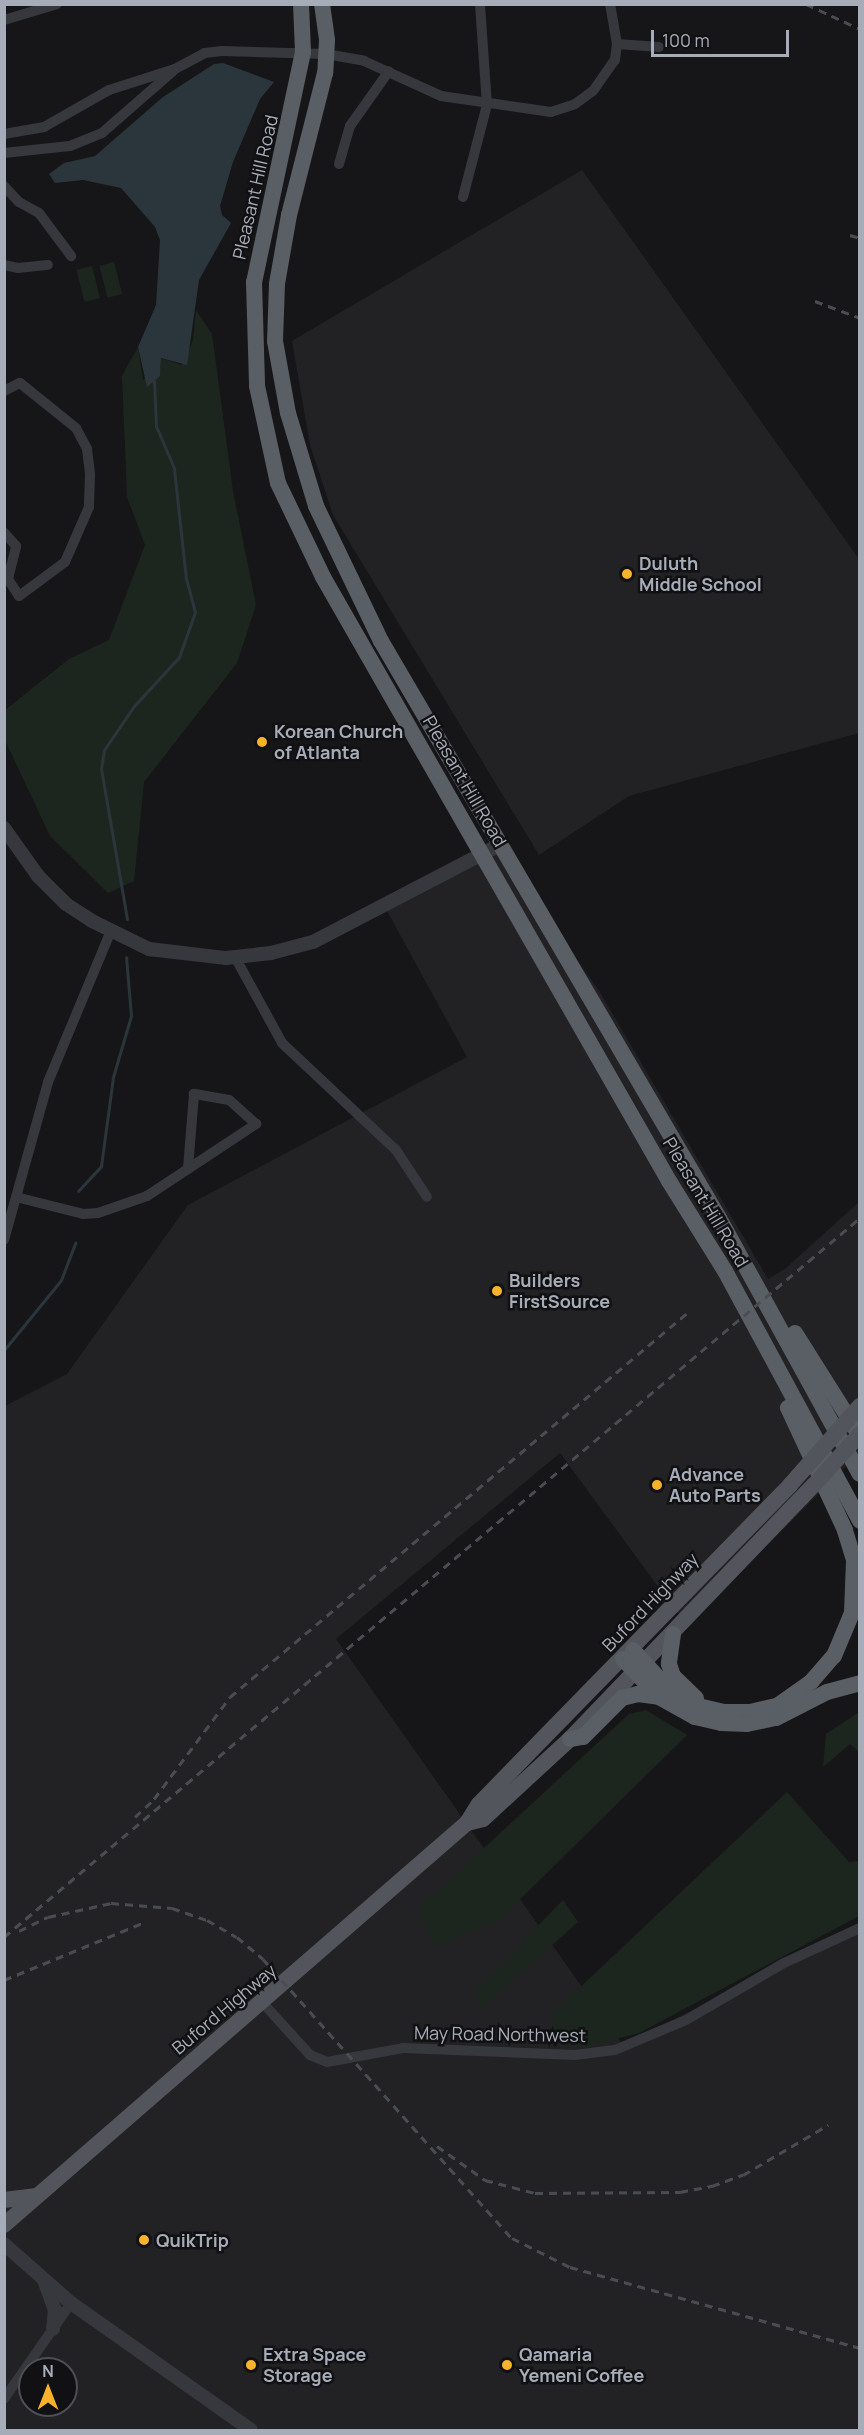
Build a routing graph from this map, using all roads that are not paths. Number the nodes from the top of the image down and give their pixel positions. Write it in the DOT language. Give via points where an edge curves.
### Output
graph roads {
  1 [pos="57,4"];
  2 [pos="301,4"];
  3 [pos="322,4"];
  4 [pos="480,4"];
  5 [pos="610,4"];
  6 [pos="4,20"];
  7 [pos="617,44"];
  8 [pos="659,47"];
  9 [pos="316,53"];
  10 [pos="175,69"];
  11 [pos="389,71"];
  12 [pos="487,105"];
  13 [pos="4,134"];
  14 [pos="4,153"];
  15 [pos="339,164"];
  16 [pos="4,186"];
  17 [pos="463,197"];
  18 [pos="71,256"];
  19 [pos="4,265"];
  20 [pos="48,265"];
  21 [pos="4,391"];
  22 [pos="4,532"];
  23 [pos="6,579"];
  24 [pos="4,828"];
  25 [pos="499,845"];
  26 [pos="483,852"];
  27 [pos="111,931"];
  28 [pos="235,957"];
  29 [pos="188,1169"];
  30 [pos="16,1197"];
  31 [pos="428,1197"];
  32 [pos="718,1218"];
  33 [pos="4,1240"];
  34 [pos="725,1271"];
  35 [pos="860,1406"];
  36 [pos="860,1435"];
  37 [pos="860,1474"];
  38 [pos="860,1521"];
  39 [pos="673,1634"];
  40 [pos="628,1655"];
  41 [pos="640,1667"];
  42 [pos="811,1683"];
  43 [pos="860,1683"];
  44 [pos="659,1697"];
  45 [pos="570,1739"];
  46 [pos="467,1823"];
  47 [pos="860,1928"];
  48 [pos="262,2002"];
  49 [pos="38,2196"];
  50 [pos="4,2200"];
  51 [pos="4,2224"];
  52 [pos="4,2244"];
  53 [pos="43,2278"];
  54 [pos="71,2303"];
  55 [pos="53,2329"];
  56 [pos="4,2399"];
  57 [pos="251,2430"];
  1 -- 6 [label="street"];
  2 -- 9 [label="highway, Pleasant Hill Road"];
  3 -- 9 [label="highway, Pleasant Hill Road"];
  4 -- 12 [label="street"];
  5 -- 7 [label="street"];
  7 -- 8 [label="street"];
  7 -- 12 [label="street" via="615,60 605,76 575,104 551,112"];
  9 -- 10 [label="street" via="222,51 205,53"];
  9 -- 11 [label="street" via="364,61"];
  9 -- 25 [label="highway, Pleasant Hill Road" via="277,284 275,341 288,413 316,506 343,568"];
  9 -- 26 [label="highway, Pleasant Hill Road" via="254,282 257,386 278,483 323,577"];
  10 -- 13 [label="street" via="110,90 44,127"];
  10 -- 14 [label="street" via="102,133 70,146"];
  11 -- 12 [label="street" via="431,92"];
  11 -- 15 [label="street" via="350,126"];
  12 -- 17 [label="street"];
  16 -- 18 [label="street" via="19,202 39,213"];
  19 -- 20 [label="street"];
  21 -- 23 [label="street" via="20,383 76,428 87,449 90,475 89,507 65,562 20,596"];
  22 -- 23 [label="street" via="16,546"];
  24 -- 27 [label="street" via="38,876 66,904"];
  25 -- 26 [label="street"];
  25 -- 32 [label="highway, Pleasant Hill Road"];
  26 -- 28 [label="street" via="313,942"];
  26 -- 34 [label="highway, Pleasant Hill Road" via="663,1170"];
  27 -- 28 [label="street" via="149,949"];
  27 -- 30 [label="street" via="48,1082"];
  28 -- 31 [label="street" via="282,1043 396,1150"];
  29 -- 29 [label="street" via="217,1150 256,1124 229,1100 194,1094"];
  29 -- 30 [label="street" via="147,1196 98,1213 83,1214"];
  30 -- 33 [label="street"];
  32 -- 36 [label="highway" via="755,1269"];
  32 -- 37 [label="highway, Pleasant Hill Road"];
  34 -- 38 [label="highway, Pleasant Hill Road"];
  34 -- 42 [label="highway" via="845,1530 854,1560 856,1592 845,1636"];
  35 -- 40 [label="main road, Buford Highway, bridge"];
  36 -- 39 [label="main road, Buford Highway, bridge"];
  39 -- 41 [label="main road, Buford Highway"];
  39 -- 42 [label="highway" via="669,1664 673,1676 698,1700 726,1707 748,1706 771,1701"];
  40 -- 41 [label="highway"];
  40 -- 46 [label="main road, Buford Highway" via="479,1804"];
  41 -- 42 [label="highway" via="672,1693 725,1712 777,1706"];
  41 -- 44 [label="highway"];
  41 -- 45 [label="main road, Buford Highway"];
  43 -- 44 [label="highway" via="827,1692 776,1718 747,1724 695,1717"];
  44 -- 45 [label="highway" via="638,1694 622,1698 583,1737"];
  45 -- 46 [label="main road, Buford Highway" via="483,1819"];
  46 -- 48 [label="main road, Buford Highway"];
  47 -- 48 [label="street, May Road Northwest" via="784,1963 686,2020 615,2050 575,2055 403,2048 327,2062 310,2055"];
  48 -- 49 [label="main road, Buford Highway"];
  49 -- 50 [label="main road"];
  49 -- 51 [label="main road, Buford Highway"];
  52 -- 53 [label="street"];
  53 -- 54 [label="street"];
  53 -- 55 [label="street" via="55,2310"];
  54 -- 55 [label="street"];
  54 -- 57 [label="street"];
  55 -- 56 [label="street"];
}
